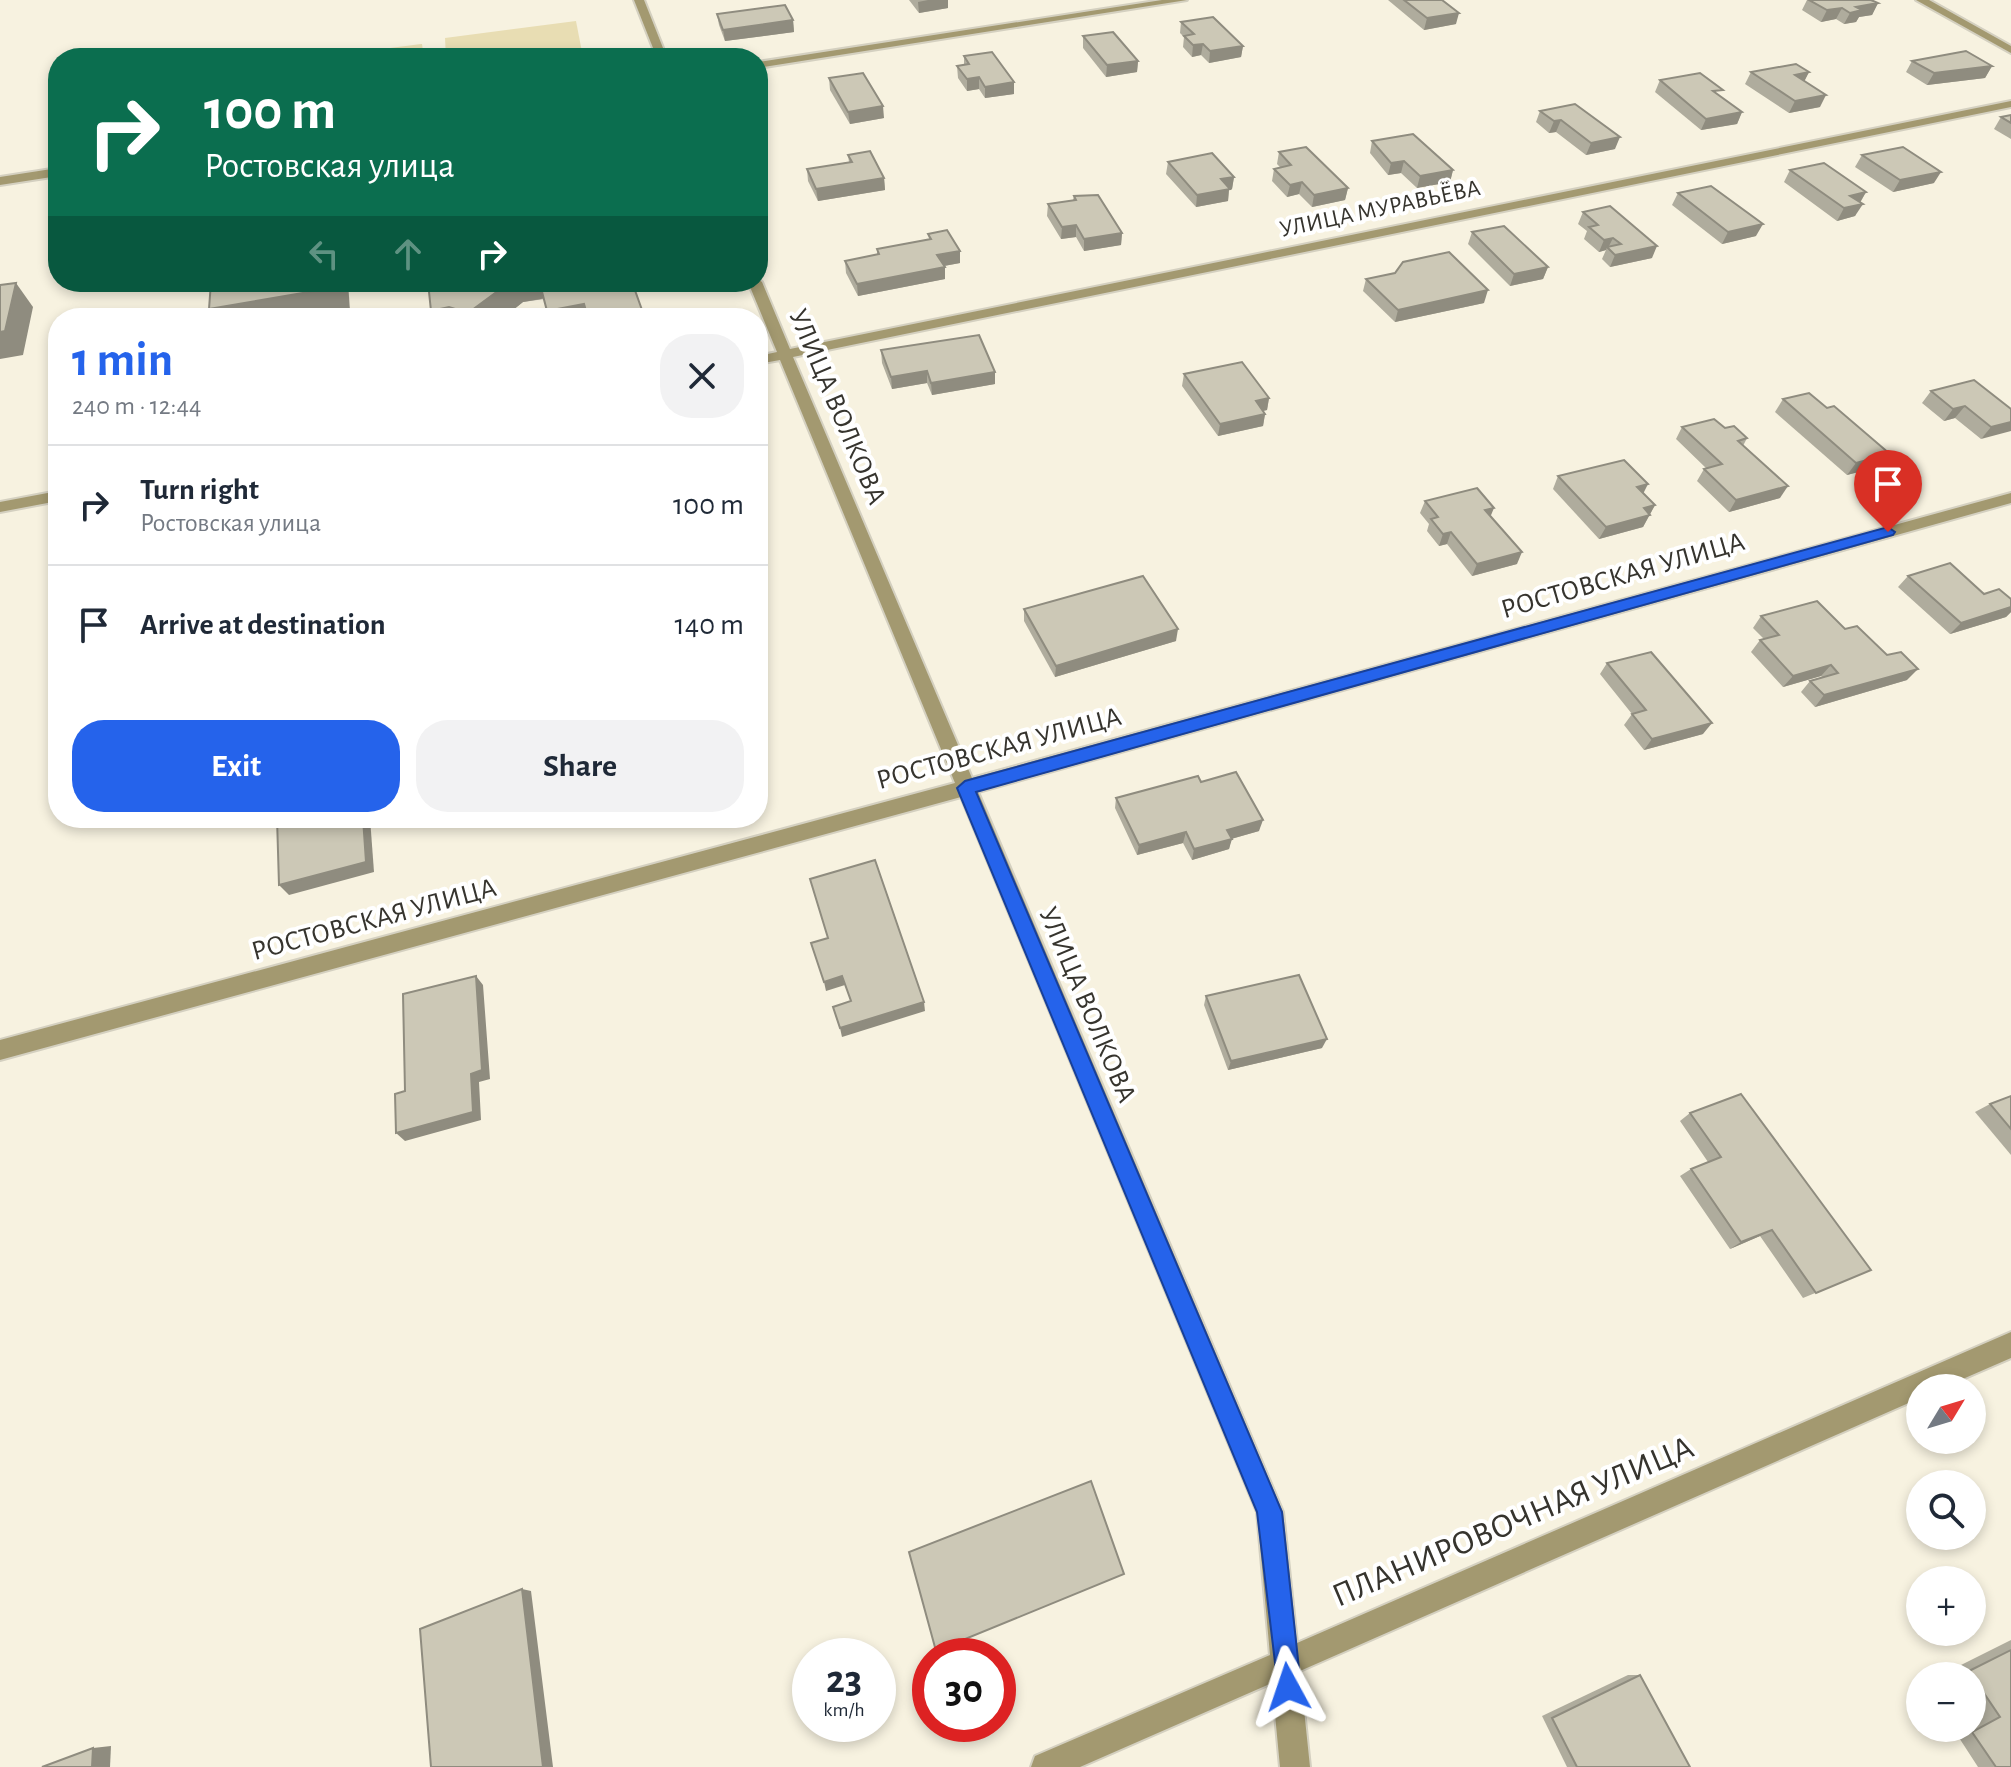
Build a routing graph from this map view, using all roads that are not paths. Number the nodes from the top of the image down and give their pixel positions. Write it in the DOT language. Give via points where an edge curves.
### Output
graph roads {
  1 [pos="639,0"];
  2 [pos="1182,0"];
  3 [pos="1921,0"];
  4 [pos="658,48"];
  5 [pos="2011,50"];
  6 [pos="768,63"];
  7 [pos="2011,104"];
  8 [pos="48,174"];
  9 [pos="0,181"];
  10 [pos="768,314"];
  11 [pos="785,355"];
  12 [pos="768,358"];
  13 [pos="48,498"];
  14 [pos="2011,498"];
  15 [pos="0,507"];
  16 [pos="965,788"];
  17 [pos="0,1050"];
  18 [pos="2011,1345"];
  19 [pos="1285,1660"];
  20 [pos="1046,1767"];
  21 [pos="1295,1767"];
  1 -- 4 [label="street"];
  2 -- 6 [label="street"];
  3 -- 5 [label="street"];
  7 -- 11 [label="street, УЛИЦА МУРАВЬЁВА"];
  8 -- 9 [label="street"];
  10 -- 11 [label="street, УЛИЦА ВОЛКОВА"];
  11 -- 12 [label="street, УЛИЦА МУРАВЬЁВА"];
  11 -- 16 [label="street, УЛИЦА ВОЛКОВА"];
  13 -- 15 [label="street"];
  14 -- 16 [label="street, РОСТОВСКАЯ УЛИЦА"];
  16 -- 17 [label="street, РОСТОВСКАЯ УЛИЦА"];
  16 -- 19 [label="street, УЛИЦА ВОЛКОВА" via="1270,1512"];
  18 -- 19 [label="street, ПЛАНИРОВОЧНАЯ УЛИЦА"];
  19 -- 20 [label="street, ПЛАНИРОВОЧНАЯ УЛИЦА"];
  19 -- 21 [label="street, УЛИЦА ВОЛКОВА"];
}
